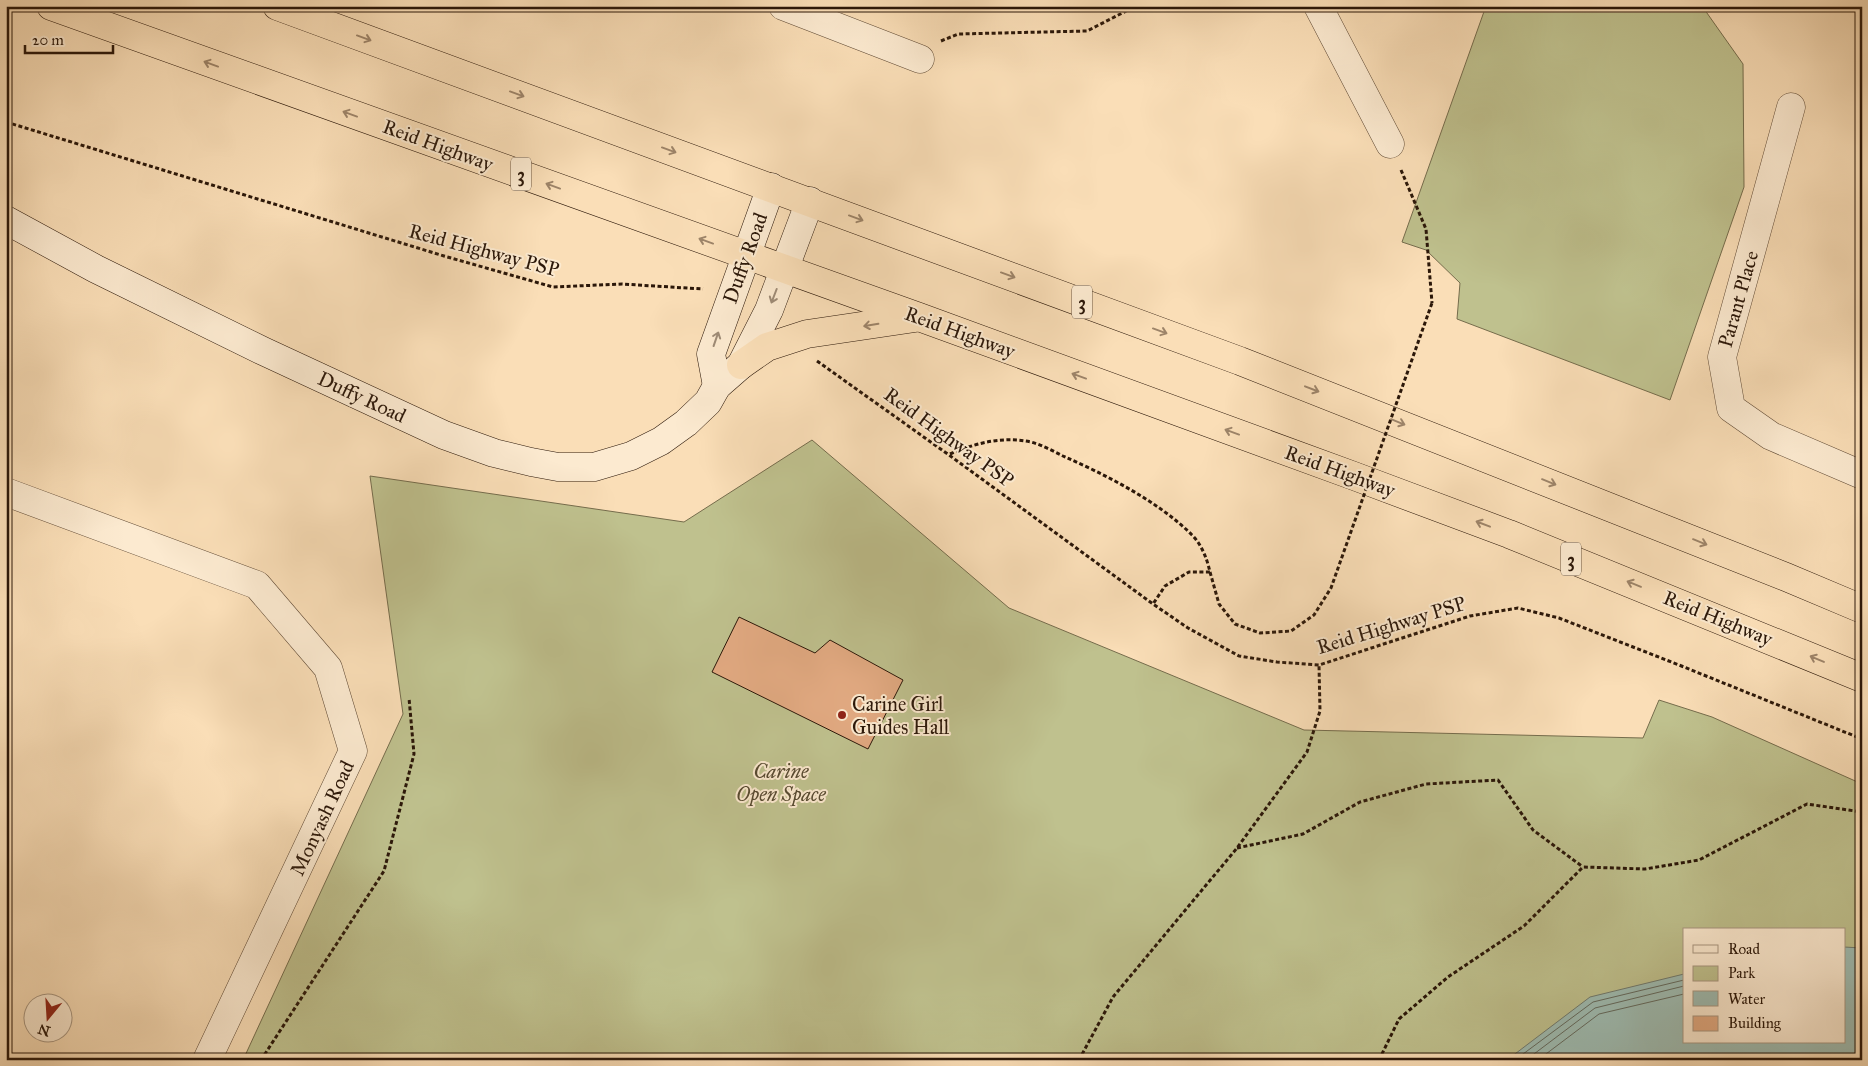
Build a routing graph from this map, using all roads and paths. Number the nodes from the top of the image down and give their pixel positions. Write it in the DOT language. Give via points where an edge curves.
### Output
graph roads {
  1 [pos="51,6"];
  2 [pos="277,6"];
  3 [pos="783,6"];
  4 [pos="1136,6"];
  5 [pos="1318,6"];
  6 [pos="920,59"];
  7 [pos="1791,107"];
  8 [pos="6,122"];
  9 [pos="1390,144"];
  10 [pos="771,187"];
  11 [pos="810,201"];
  12 [pos="6,220"];
  13 [pos="746,255"];
  14 [pos="784,269"];
  15 [pos="731,298"];
  16 [pos="919,317"];
  17 [pos="807,334"];
  18 [pos="741,365"];
  19 [pos="717,386"];
  20 [pos="949,454"];
  21 [pos="1862,475"];
  22 [pos="6,492"];
  23 [pos="1210,572"];
  24 [pos="1152,604"];
  25 [pos="1862,609"];
  26 [pos="1319,665"];
  27 [pos="1862,678"];
  28 [pos="410,698"];
  29 [pos="1862,740"];
  30 [pos="1862,812"];
  31 [pos="1237,848"];
  32 [pos="1583,867"];
  33 [pos="206,1060"];
  34 [pos="261,1060"];
  35 [pos="1079,1060"];
  36 [pos="1379,1060"];
  13 -- 1 [label="highway, Reid Highway / 3, one-way"];
  2 -- 10 [label="highway, 3, one-way"];
  3 -- 6 [label="street"];
  4 -- 6 [label="path" via="1086,31 958,34 937,42"];
  5 -- 9 [label="street"];
  7 -- 21 [label="street, Parant Place" via="1722,357 1731,408 1771,436"];
  8 -- 15 [label="path, Reid Highway PSP" via="553,288 622,284 702,289"];
  9 -- 23 [label="path, bridge" via="1426,229 1432,303 1331,588 1314,615 1291,631 1260,633 1235,624 1219,604"];
  10 -- 11 [label="highway, 3"];
  10 -- 13 [label="street, Duffy Road"];
  11 -- 14 [label="street, Duffy Road"];
  11 -- 25 [label="highway, 3, one-way" via="1240,361"];
  12 -- 19 [label="street, Duffy Road" via="96,269 262,351 426,426 494,453 531,462 558,467 594,467 631,456 661,441 686,423 708,402"];
  13 -- 14 [label="highway, Reid Highway / 3"];
  13 -- 15 [label="street, Duffy Road"];
  14 -- 16 [label="highway, Reid Highway / 3"];
  14 -- 18 [label="street, Duffy Road, one-way" via="769,310"];
  19 -- 15 [label="street, Duffy Road, one-way" via="711,354"];
  16 -- 17 [label="highway, one-way"];
  27 -- 16 [label="highway, Reid Highway / 3, one-way" via="1500,531"];
  17 -- 18 [label="highway" via="767,347"];
  17 -- 20 [label="path, Reid Highway PSP" via="817,362"];
  18 -- 19 [label="street, Duffy Road"];
  20 -- 23 [label="path" via="998,439 1032,442 1104,474 1163,511 1193,536 1206,556"];
  20 -- 24 [label="path, Reid Highway PSP"];
  22 -- 33 [label="street, Monyash Road" via="258,586 328,668 353,751"];
  23 -- 24 [label="path" via="1189,572 1166,586"];
  24 -- 26 [label="path, Reid Highway PSP" via="1240,656"];
  26 -- 29 [label="path, Reid Highway PSP" via="1470,616 1518,608 1568,622"];
  26 -- 31 [label="path" via="1320,710 1307,752"];
  28 -- 34 [label="path" via="414,754 384,871"];
  30 -- 32 [label="path" via="1807,804 1699,860 1645,868"];
  31 -- 32 [label="path" via="1303,834 1360,802 1426,784 1498,780 1533,830"];
  31 -- 35 [label="path" via="1113,997"];
  32 -- 36 [label="path" via="1524,926 1448,977 1400,1019"];
}
